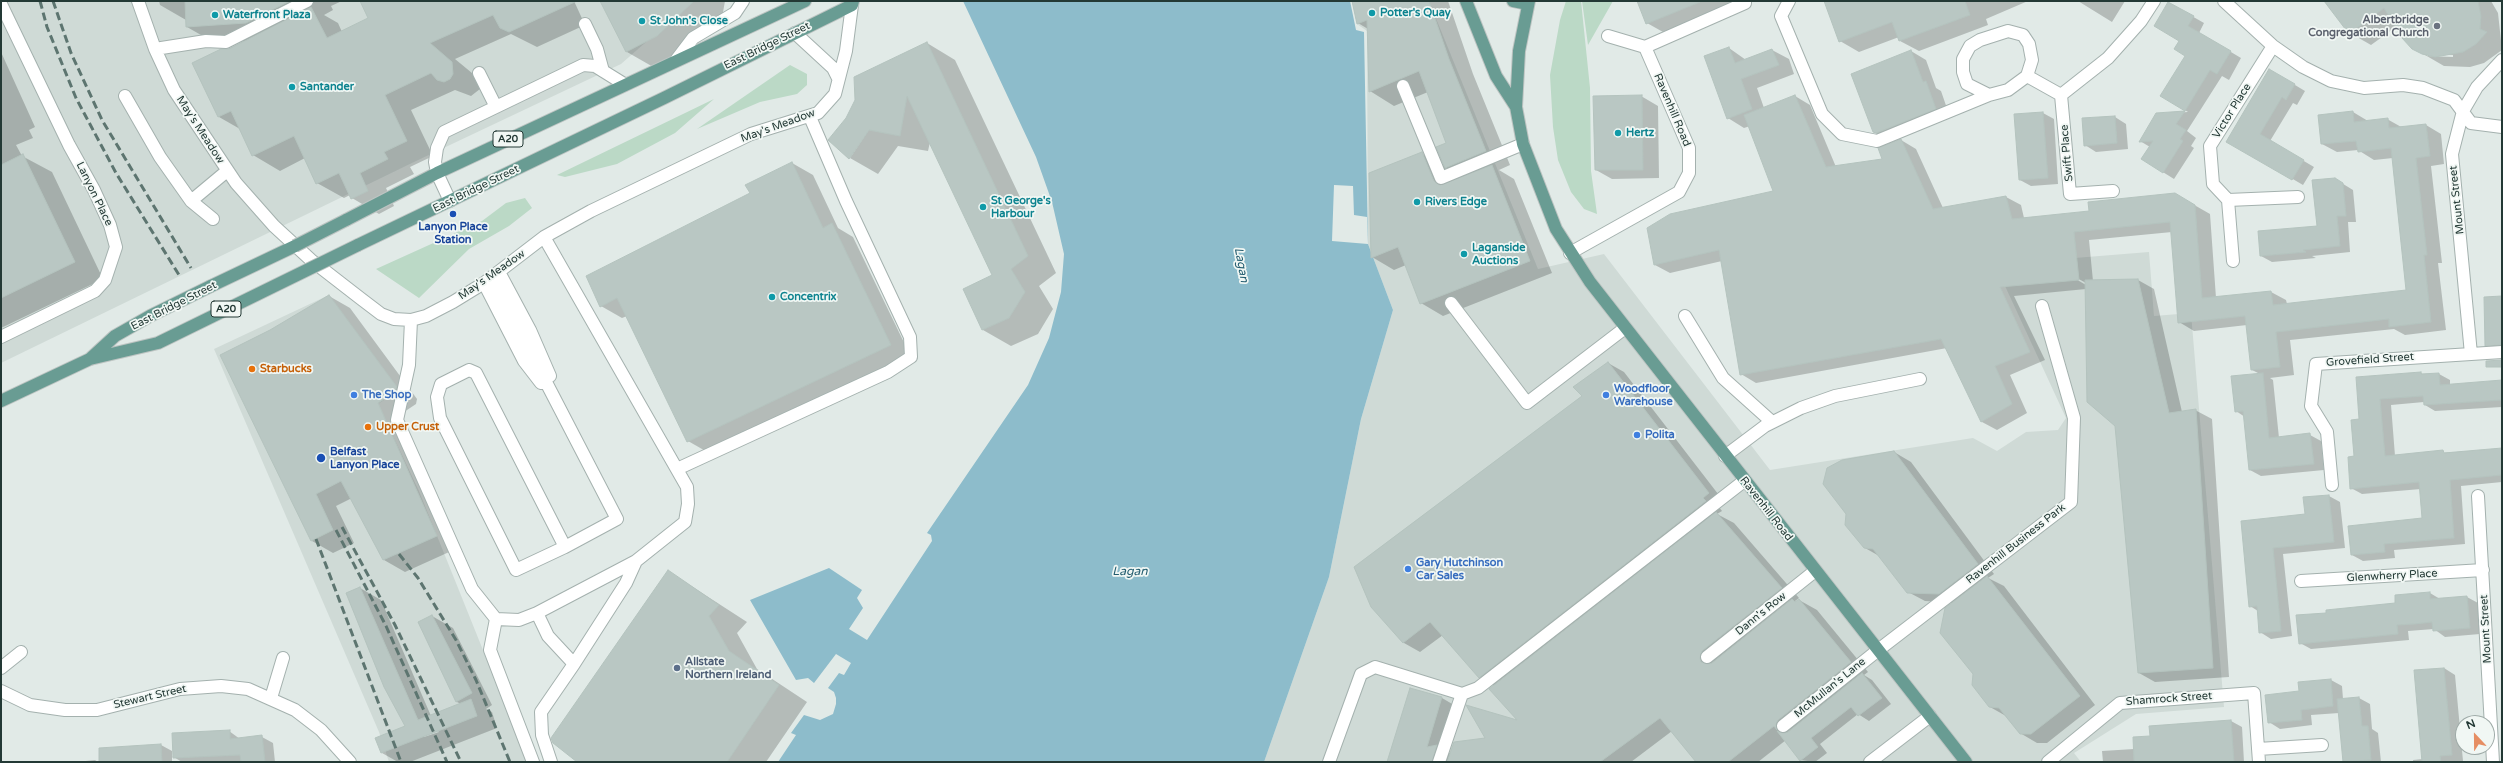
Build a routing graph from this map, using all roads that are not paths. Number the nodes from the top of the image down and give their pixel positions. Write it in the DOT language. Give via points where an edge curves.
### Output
graph roads {
  1 [pos="138,1"];
  2 [pos="307,1"];
  3 [pos="743,1"];
  4 [pos="805,1"];
  5 [pos="1466,1"];
  6 [pos="1513,1"];
  7 [pos="1745,1"];
  8 [pos="1790,1"];
  9 [pos="2154,1"];
  10 [pos="2224,1"];
  11 [pos="1528,2"];
  12 [pos="852,3"];
  13 [pos="1,4"];
  14 [pos="585,24"];
  15 [pos="795,33"];
  16 [pos="1608,36"];
  17 [pos="2273,46"];
  18 [pos="1645,47"];
  19 [pos="155,48"];
  20 [pos="677,59"];
  21 [pos="2502,60"];
  22 [pos="603,71"];
  23 [pos="480,73"];
  24 [pos="2027,76"];
  25 [pos="838,78"];
  26 [pos="624,84"];
  27 [pos="1403,86"];
  28 [pos="1989,95"];
  29 [pos="2062,95"];
  30 [pos="124,96"];
  31 [pos="496,107"];
  32 [pos="1516,107"];
  33 [pos="2463,112"];
  34 [pos="810,117"];
  35 [pos="2502,127"];
  36 [pos="1523,144"];
  37 [pos="227,172"];
  38 [pos="438,173"];
  39 [pos="2112,191"];
  40 [pos="2298,197"];
  41 [pos="2228,200"];
  42 [pos="450,201"];
  43 [pos="191,202"];
  44 [pos="213,218"];
  45 [pos="544,237"];
  46 [pos="1570,252"];
  47 [pos="2233,261"];
  48 [pos="491,278"];
  49 [pos="1451,303"];
  50 [pos="2042,306"];
  51 [pos="1685,316"];
  52 [pos="411,320"];
  53 [pos="1625,328"];
  54 [pos="1,337"];
  55 [pos="2502,352"];
  56 [pos="2472,354"];
  57 [pos="90,359"];
  58 [pos="1920,379"];
  59 [pos="553,395"];
  60 [pos="1,402"];
  61 [pos="1772,422"];
  62 [pos="1725,456"];
  63 [pos="677,469"];
  64 [pos="1744,481"];
  65 [pos="2332,485"];
  66 [pos="2478,496"];
  67 [pos="565,547"];
  68 [pos="636,561"];
  69 [pos="2482,570"];
  70 [pos="1815,571"];
  71 [pos="2301,581"];
  72 [pos="537,613"];
  73 [pos="496,620"];
  74 [pos="1877,651"];
  75 [pos="21,652"];
  76 [pos="1707,657"];
  77 [pos="283,658"];
  78 [pos="574,664"];
  79 [pos="1,668"];
  80 [pos="1,692"];
  81 [pos="1462,694"];
  82 [pos="271,698"];
  83 [pos="1930,716"];
  84 [pos="1783,726"];
  85 [pos="2497,733"];
  86 [pos="2322,745"];
  87 [pos="2258,749"];
  88 [pos="350,762"];
  89 [pos="533,762"];
  90 [pos="551,762"];
  91 [pos="1329,762"];
  92 [pos="1438,762"];
  93 [pos="1870,762"];
  94 [pos="1966,762"];
  95 [pos="2048,762"];
  96 [pos="2259,762"];
  97 [pos="2493,762"];
  1 -- 19 [label="street, May's Meadow"];
  2 -- 19 [label="street" via="226,42 206,41"];
  3 -- 20 [label="street" via="736,14 694,38"];
  4 -- 20 [label="main road, East Bridge Street / A20"];
  5 -- 32 [label="main road" via="1496,76"];
  6 -- 11 [label="main road"];
  7 -- 18 [label="street"];
  8 -- 28 [label="street" via="1781,16 1822,114 1842,134 1877,141"];
  9 -- 29 [label="street" via="2141,21 2108,58"];
  10 -- 17 [label="street"];
  11 -- 32 [label="main road, Ravenhill Road" via="1519,51"];
  12 -- 15 [label="main road, East Bridge Street / A20"];
  12 -- 25 [label="street, May's Meadow" via="846,51"];
  13 -- 54 [label="street, Lanyon Place" via="69,145 94,190 110,225 116,248 105,280 95,291"];
  14 -- 22 [label="street" via="597,49"];
  15 -- 25 [label="street" via="833,68"];
  15 -- 42 [label="main road, East Bridge Street / A20"];
  16 -- 18 [label="street"];
  17 -- 33 [label="street" via="2303,67 2331,81 2364,88 2403,85 2422,88 2454,100"];
  17 -- 41 [label="street, Victor Place" via="2210,146 2213,184"];
  18 -- 46 [label="street, Ravenhill Road" via="1689,148 1689,173 1679,192"];
  19 -- 37 [label="street, May's Meadow" via="174,90"];
  20 -- 26 [label="main road, East Bridge Street / A20"];
  21 -- 33 [label="street, Mount Street" via="2477,87"];
  22 -- 26 [label="street"];
  22 -- 31 [label="street" via="595,66 583,65"];
  23 -- 31 [label="street"];
  24 -- 28 [label="street" via="2008,90"];
  24 -- 28 [label="street" via="2032,60 2029,44 2022,35 2008,31 1980,40 1970,46 1963,59 1963,72 1967,84"];
  24 -- 29 [label="street"];
  25 -- 34 [label="street, May's Meadow" via="834,94 818,113"];
  26 -- 38 [label="main road, East Bridge Street / A20"];
  27 -- 36 [label="street" via="1441,178"];
  29 -- 39 [label="street, Swift Place" via="2070,194"];
  30 -- 43 [label="street" via="160,157"];
  31 -- 38 [label="street" via="444,132 435,155"];
  32 -- 36 [label="main road, Ravenhill Road"];
  33 -- 35 [label="street" via="2471,123"];
  33 -- 56 [label="street, Mount Street" via="2452,154"];
  34 -- 45 [label="street, May's Meadow" via="751,134 591,211"];
  34 -- 63 [label="street" via="910,337 911,357 888,372"];
  36 -- 46 [label="main road, Ravenhill Road" via="1546,207"];
  37 -- 43 [label="street"];
  37 -- 52 [label="street, May's Meadow" via="274,226 311,260 381,314 394,319"];
  38 -- 42 [label="street"];
  38 -- 57 [label="main road, East Bridge Street / A20, bridge" via="150,316 115,336"];
  40 -- 41 [label="street"];
  41 -- 47 [label="street"];
  42 -- 57 [label="main road, East Bridge Street / A20, bridge" via="158,343"];
  43 -- 44 [label="street"];
  45 -- 48 [label="street, May's Meadow"];
  45 -- 63 [label="street"];
  46 -- 53 [label="main road, Ravenhill Road"];
  48 -- 52 [label="street, May's Meadow" via="453,302 426,316"];
  48 -- 59 [label="street" via="549,370"];
  48 -- 59 [label="street" via="524,361"];
  49 -- 53 [label="street" via="1527,403"];
  50 -- 74 [label="street, Ravenhill Business Park" via="2074,418 2071,502"];
  51 -- 61 [label="street" via="1723,378"];
  52 -- 73 [label="street" via="408,366 396,420 472,589"];
  53 -- 62 [label="main road, Ravenhill Road"];
  55 -- 56 [label="street, Grovefield Street"];
  56 -- 65 [label="street, Grovefield Street" via="2316,364 2311,406 2327,432"];
  57 -- 60 [label="main road, East Bridge Street / A20"];
  58 -- 61 [label="street" via="1835,396"];
  59 -- 67 [label="street" via="617,519"];
  61 -- 62 [label="street"];
  62 -- 64 [label="main road, Ravenhill Road"];
  63 -- 68 [label="street" via="687,487 685,522"];
  64 -- 70 [label="main road, Ravenhill Road"];
  64 -- 81 [label="street" via="1478,688"];
  66 -- 69 [label="street, Mount Street"];
  67 -- 67 [label="street" via="516,570 440,418 437,397 441,384 469,370 476,373"];
  68 -- 72 [label="street"];
  68 -- 78 [label="street" via="626,582"];
  69 -- 71 [label="street, Glenwherry Place"];
  69 -- 85 [label="street, Mount Street"];
  70 -- 74 [label="main road, Ravenhill Road"];
  70 -- 76 [label="street, Dann's Row"];
  72 -- 73 [label="street" via="519,620"];
  72 -- 78 [label="street" via="548,636"];
  73 -- 89 [label="street" via="490,650"];
  74 -- 83 [label="main road, Ravenhill Road"];
  74 -- 84 [label="street, McMullan's Lane"];
  75 -- 79 [label="street"];
  77 -- 82 [label="street"];
  78 -- 90 [label="street" via="540,712 542,735"];
  80 -- 82 [label="street, Stewart Street" via="30,705 65,710 97,710 180,689 221,686 248,689"];
  81 -- 91 [label="street" via="1375,667 1361,674"];
  81 -- 92 [label="street"];
  82 -- 88 [label="street, Stewart Street" via="294,710 321,730"];
  83 -- 93 [label="street"];
  83 -- 94 [label="main road, Ravenhill Road"];
  85 -- 97 [label="street, Mount Street"];
  86 -- 87 [label="street"];
  87 -- 95 [label="street, Shamrock Street" via="2254,693 2120,703"];
  87 -- 96 [label="street, Shamrock Street"];
}
